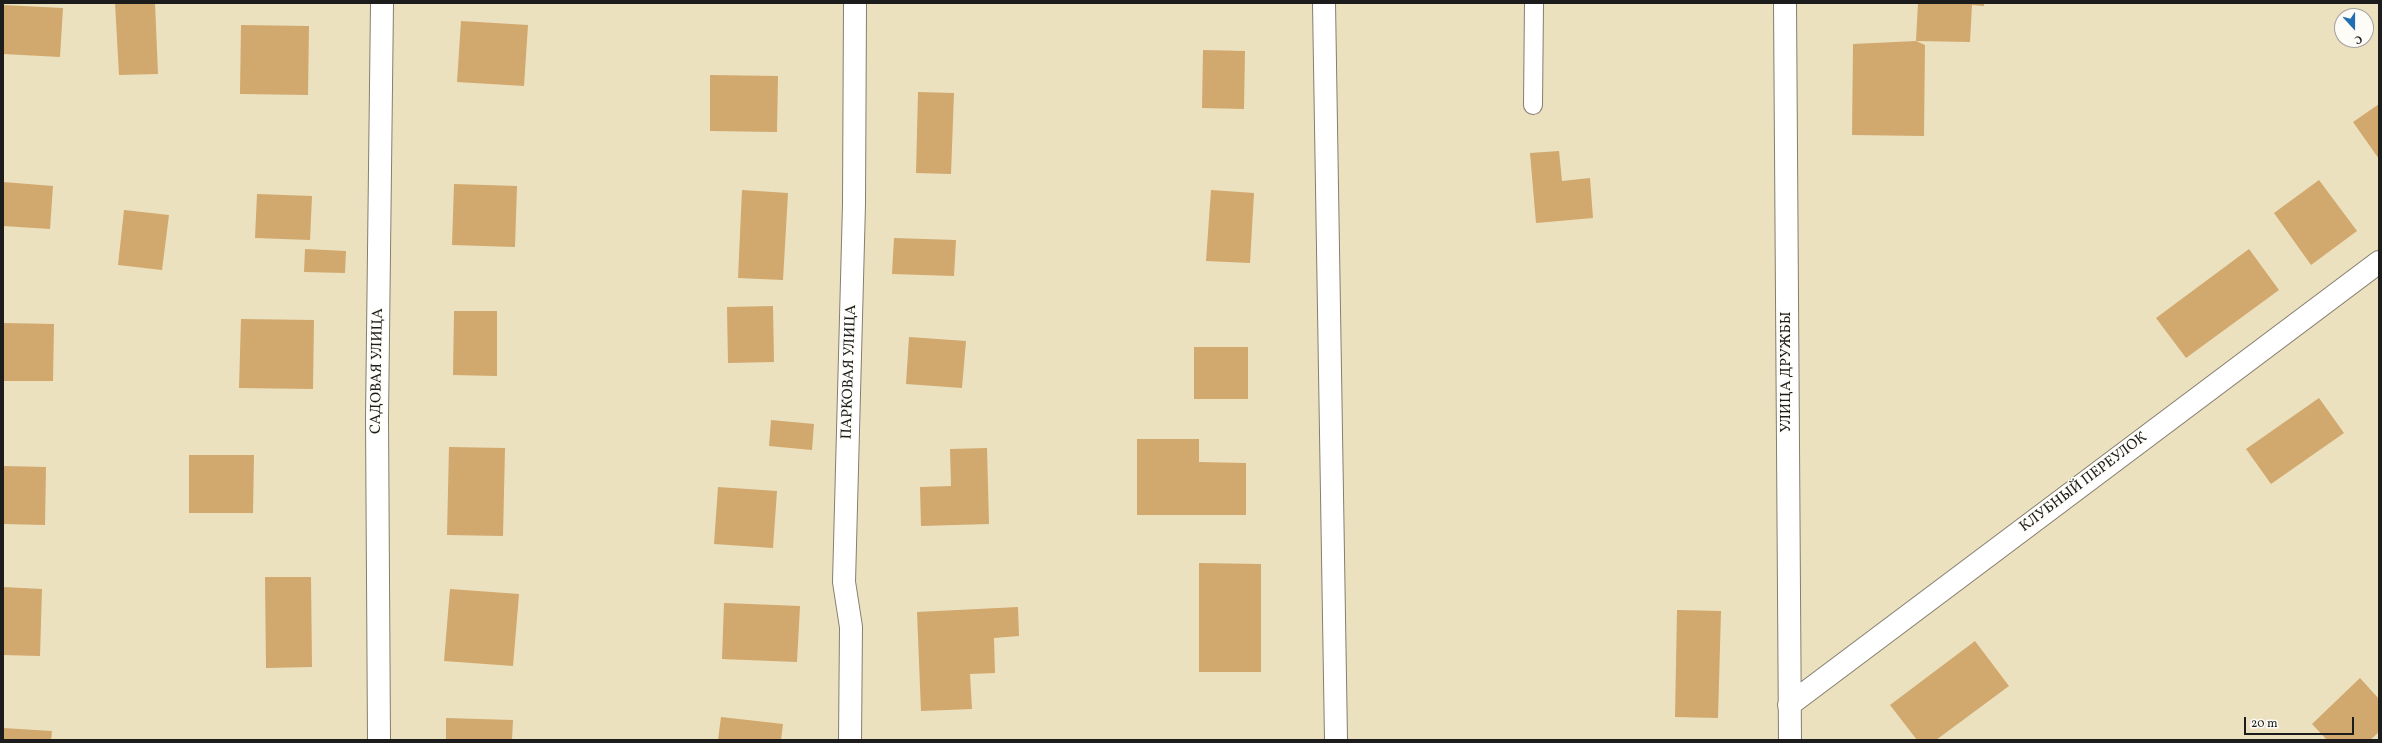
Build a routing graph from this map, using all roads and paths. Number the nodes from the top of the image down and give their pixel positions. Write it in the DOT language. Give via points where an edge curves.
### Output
graph roads {
  1 [pos="382,3"];
  2 [pos="855,3"];
  3 [pos="1324,3"];
  4 [pos="1534,3"];
  5 [pos="1785,3"];
  6 [pos="1533,105"];
  7 [pos="2379,262"];
  8 [pos="1789,705"];
  9 [pos="379,740"];
  10 [pos="850,740"];
  11 [pos="1336,740"];
  12 [pos="1790,740"];
  1 -- 9 [label="street, САДОВАЯ УЛИЦА" via="377,418"];
  2 -- 10 [label="street, ПАРКОВАЯ УЛИЦА" via="854,204 844,582 850,627"];
  3 -- 11 [label="street"];
  4 -- 6 [label="lane"];
  5 -- 8 [label="street, УЛИЦА ДРУЖБЫ"];
  7 -- 8 [label="street, КЛУБНЫЙ ПЕРЕУЛОК"];
  8 -- 12 [label="street, УЛИЦА ДРУЖБЫ"];
}
